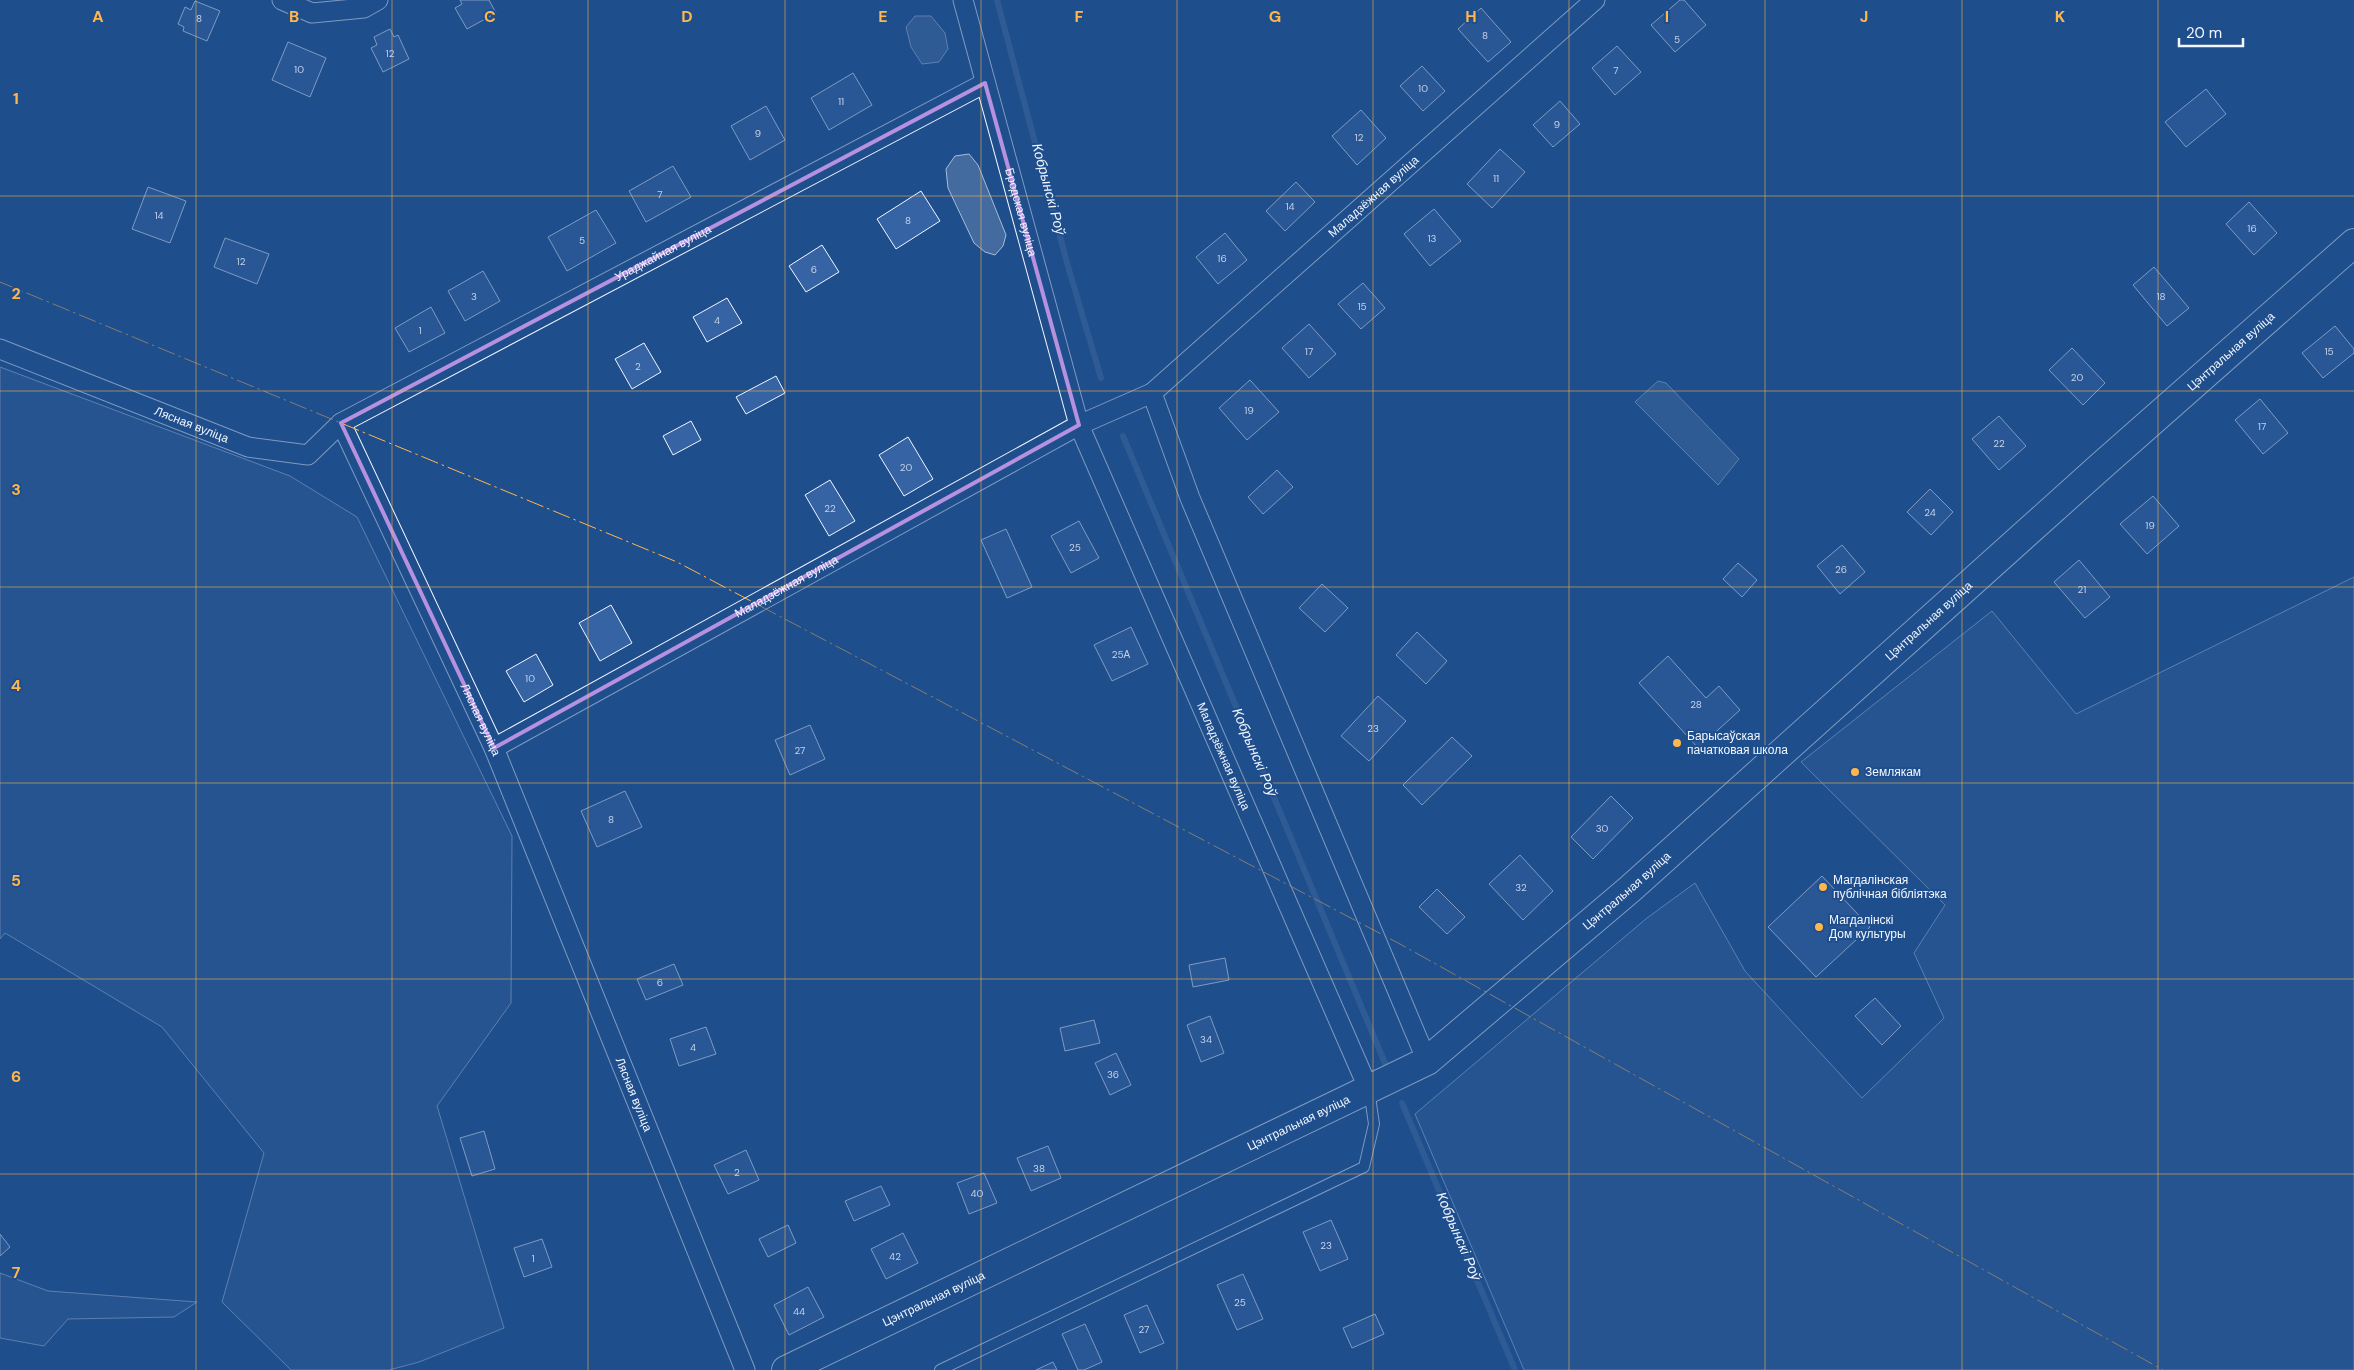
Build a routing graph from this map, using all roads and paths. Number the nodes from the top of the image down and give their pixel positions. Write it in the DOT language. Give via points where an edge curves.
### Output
graph roads {
  1 [pos="282,0"];
  2 [pos="378,0"];
  3 [pos="963,0"];
  4 [pos="1595,0"];
  5 [pos="985,83"];
  6 [pos="2354,243"];
  7 [pos="0,349"];
  8 [pos="1152,393"];
  9 [pos="341,422"];
  10 [pos="1079,425"];
  11 [pos="494,748"];
  12 [pos="1427,1060"];
  13 [pos="1369,1090"];
  14 [pos="745,1370"];
  15 [pos="786,1370"];
  16 [pos="940,1370"];
  1 -- 2 [label="street" via="312,13 364,8"];
  3 -- 5 [label="street, Бродская вуліца"];
  4 -- 8 [label="street, Маладзёжная вуліца"];
  5 -- 9 [label="street, Ураджайная вуліца"];
  5 -- 10 [label="street, Бродская вуліца"];
  6 -- 12 [label="street, Цэнтральная вуліца" via="1630,889"];
  7 -- 9 [label="street, Лясная вуліца" via="248,447 308,455"];
  8 -- 10 [label="street, Маладзёжная вуліца"];
  8 -- 12 [label="street" via="1190,498"];
  9 -- 11 [label="street, Лясная вуліца"];
  10 -- 11 [label="street, Маладзёжная вуліца"];
  10 -- 13 [label="street, Маладзёжная вуліца"];
  11 -- 14 [label="street, Лясная вуліца"];
  12 -- 13 [label="street, Цэнтральная вуліца"];
  13 -- 15 [label="street, Цэнтральная вуліца"];
  13 -- 16 [label="lane" via="1374,1124 1364,1167"];
}
